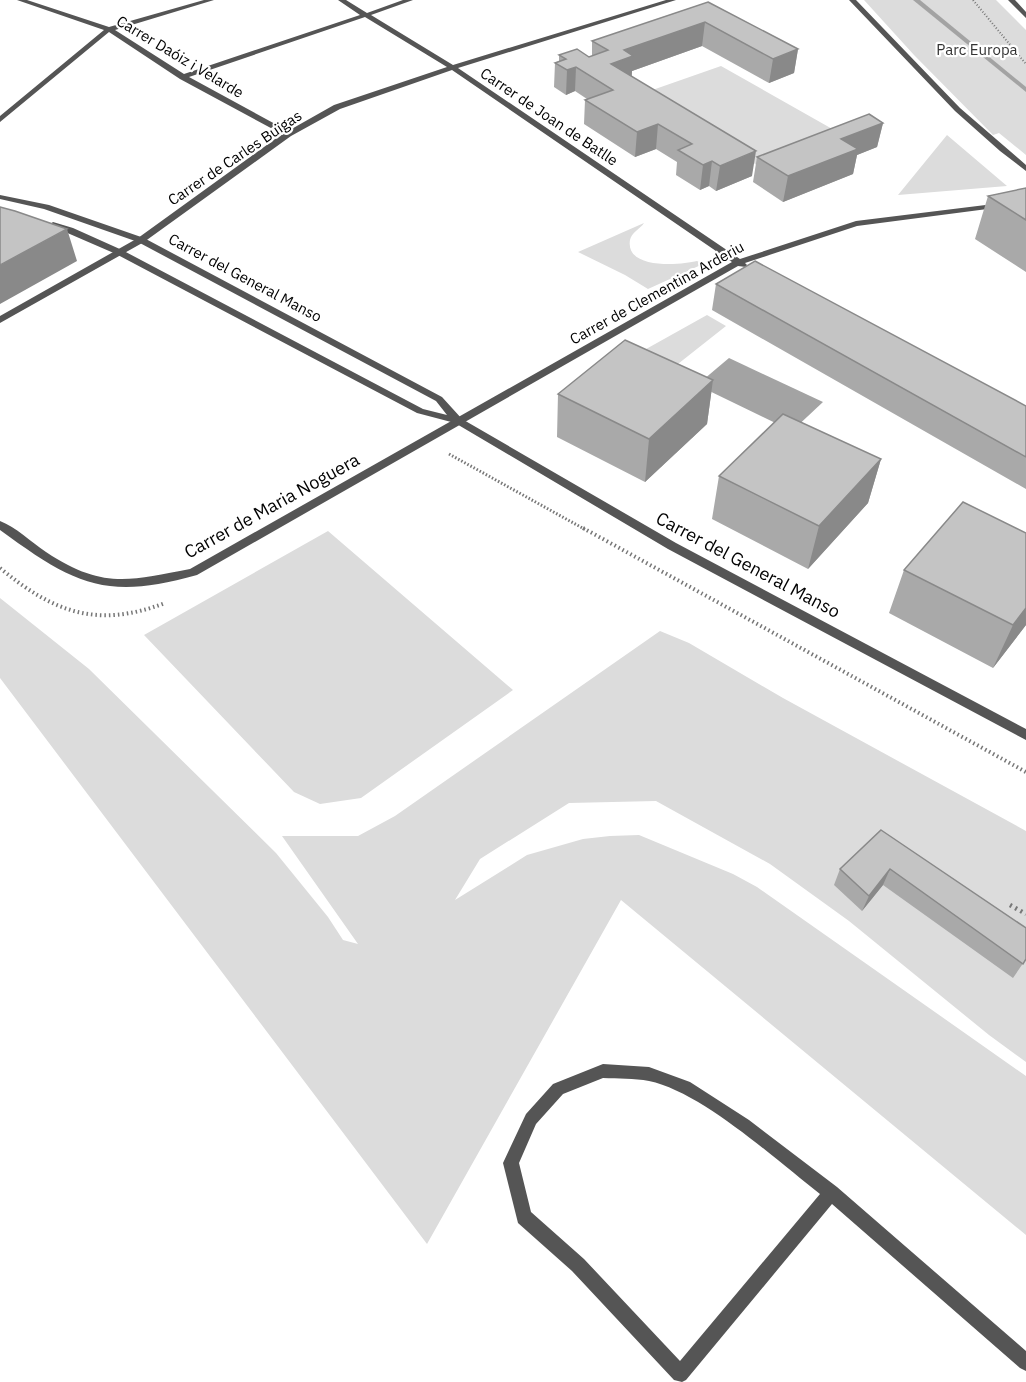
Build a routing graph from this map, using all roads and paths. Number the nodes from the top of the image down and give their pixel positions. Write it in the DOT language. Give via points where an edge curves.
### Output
graph roads {
  1 [pos="20,0"];
  2 [pos="211,0"];
  3 [pos="341,0"];
  4 [pos="411,0"];
  5 [pos="852,0"];
  6 [pos="973,0"];
  7 [pos="1011,0"];
  8 [pos="668,1"];
  9 [pos="365,15"];
  10 [pos="1026,15"];
  11 [pos="109,29"];
  12 [pos="1026,64"];
  13 [pos="450,68"];
  14 [pos="183,77"];
  15 [pos="0,120"];
  16 [pos="288,134"];
  17 [pos="1026,169"];
  18 [pos="0,197"];
  19 [pos="1026,202"];
  20 [pos="48,224"];
  21 [pos="141,240"];
  22 [pos="119,252"];
  23 [pos="738,262"];
  24 [pos="748,267"];
  25 [pos="0,320"];
  26 [pos="458,421"];
  27 [pos="448,453"];
  28 [pos="0,525"];
  29 [pos="1026,735"];
  30 [pos="1026,772"];
  31 [pos="1010,905"];
  32 [pos="1026,914"];
  33 [pos="831,1193"];
  34 [pos="1026,1362"];
  1 -- 11 [label="street, Carrer Daóiz i Velarde"];
  2 -- 11 [label="street"];
  3 -- 9 [label="street, Carrer de Joan de Batlle"];
  4 -- 9 [label="street"];
  5 -- 17 [label="street" via="985,136"];
  6 -- 12 [label="path"];
  7 -- 10 [label="street"];
  8 -- 13 [label="street, Carrer de Carles Buïgas"];
  9 -- 13 [label="street, Carrer de Joan de Batlle"];
  9 -- 14 [label="street"];
  11 -- 14 [label="street, Carrer Daóiz i Velarde"];
  11 -- 15 [label="street"];
  13 -- 16 [label="street, Carrer de Carles Buïgas" via="338,107"];
  13 -- 23 [label="street, Carrer de Joan de Batlle"];
  14 -- 16 [label="street, Carrer Daóiz i Velarde"];
  16 -- 21 [label="street, Carrer de Carles Buïgas"];
  18 -- 21 [label="street, Carrer del General Manso" via="46,207"];
  19 -- 23 [label="street, Carrer de Clementina Arderiu" via="856,224"];
  20 -- 22 [label="street, Carrer del General Manso"];
  21 -- 22 [label="street, Carrer de Carles Buïgas"];
  21 -- 26 [label="street, Carrer del General Manso" via="439,399"];
  22 -- 25 [label="street, Carrer de Carles Buïgas"];
  22 -- 26 [label="street, Carrer del General Manso" via="420,411"];
  23 -- 24 [label="street, Carrer de Joan de Batlle"];
  23 -- 26 [label="street, Carrer de Clementina Arderiu"];
  26 -- 28 [label="street, Carrer de Maria Noguera" via="192,572 142,583 97,583 61,568"];
  26 -- 29 [label="street, Carrer del General Manso" via="672,546"];
  27 -- 30 [label="path"];
  31 -- 32 [label="path"];
  33 -- 33 [label="street" via="744,1125 690,1089 649,1074 603,1071 558,1089 531,1119 511,1163 524,1218 578,1265 680,1374"];
  33 -- 34 [label="street"];
}
